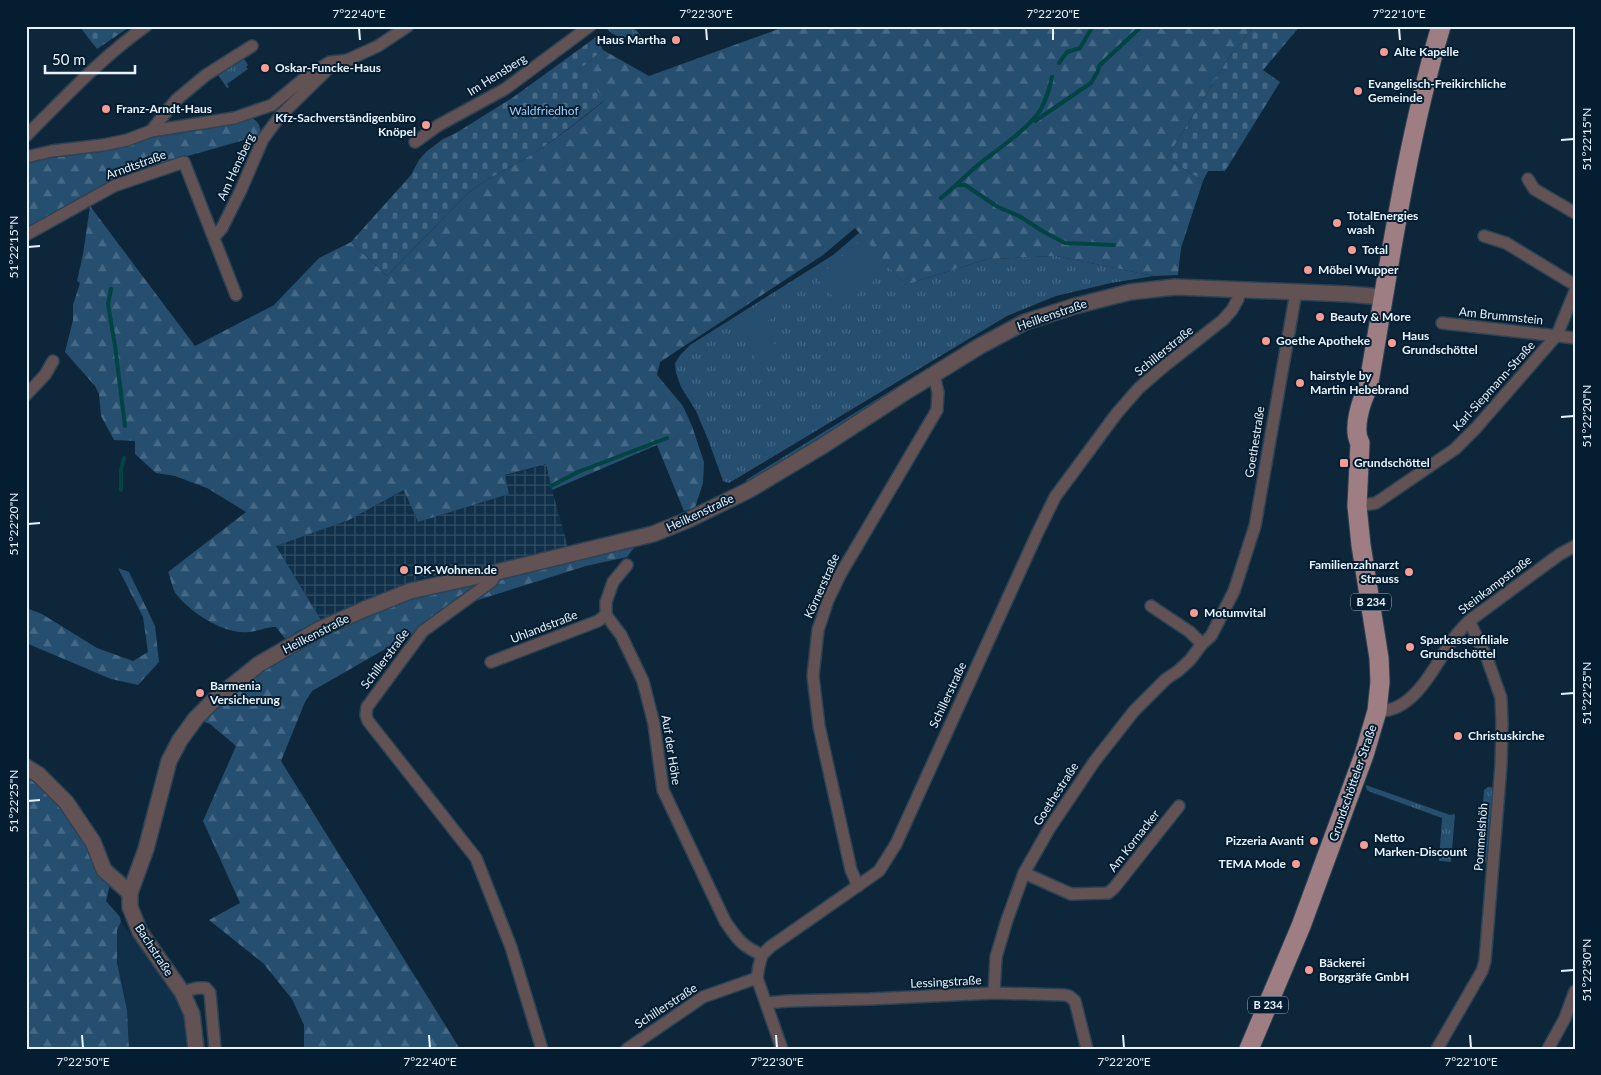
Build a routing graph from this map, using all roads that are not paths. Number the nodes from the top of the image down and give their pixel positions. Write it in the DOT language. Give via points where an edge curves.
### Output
graph roads {
  1 [pos="146,26"];
  2 [pos="408,26"];
  3 [pos="590,26"];
  4 [pos="1441,26"];
  5 [pos="252,46"];
  6 [pos="350,60"];
  7 [pos="151,131"];
  8 [pos="26,136"];
  9 [pos="415,142"];
  10 [pos="26,157"];
  11 [pos="1528,179"];
  12 [pos="1575,213"];
  13 [pos="26,235"];
  14 [pos="1484,236"];
  15 [pos="214,237"];
  16 [pos="1575,286"];
  17 [pos="1240,290"];
  18 [pos="1575,291"];
  19 [pos="1296,292"];
  20 [pos="236,294"];
  21 [pos="1384,297"];
  22 [pos="1442,323"];
  23 [pos="1556,335"];
  24 [pos="1575,338"];
  25 [pos="53,361"];
  26 [pos="934,374"];
  27 [pos="26,395"];
  28 [pos="1358,506"];
  29 [pos="1575,546"];
  30 [pos="627,565"];
  31 [pos="497,572"];
  32 [pos="1151,606"];
  33 [pos="606,616"];
  34 [pos="1470,621"];
  35 [pos="1202,644"];
  36 [pos="490,662"];
  37 [pos="1377,711"];
  38 [pos="26,767"];
  39 [pos="1179,806"];
  40 [pos="1024,873"];
  41 [pos="858,886"];
  42 [pos="130,893"];
  43 [pos="762,955"];
  44 [pos="757,978"];
  45 [pos="1575,991"];
  46 [pos="182,992"];
  47 [pos="994,993"];
  48 [pos="767,1003"];
  49 [pos="196,1049"];
  50 [pos="215,1049"];
  51 [pos="542,1049"];
  52 [pos="628,1049"];
  53 [pos="782,1049"];
  54 [pos="1087,1049"];
  55 [pos="1249,1049"];
  56 [pos="1437,1049"];
  57 [pos="1548,1049"];
  1 -- 8 [label="street" via="92,70"];
  2 -- 6 [label="street, Am Hensberg"];
  3 -- 9 [label="street, Im Hensberg" via="505,89"];
  4 -- 21 [label="main road, Grundschötteler Straße / B 234" via="1414,127"];
  5 -- 7 [label="street" via="206,75 176,100"];
  6 -- 7 [label="street" via="330,62 272,104 256,111 234,118"];
  6 -- 15 [label="street, Am Hensberg" via="329,68 270,129 222,228"];
  7 -- 10 [label="street" via="111,144"];
  11 -- 12 [label="street" via="1534,189"];
  13 -- 15 [label="street, Arndtstraße" via="114,186 184,162"];
  14 -- 16 [label="street" via="1506,243"];
  15 -- 20 [label="street, Arndtstraße"];
  17 -- 19 [label="street, Heilkenstraße"];
  17 -- 26 [label="street, Heilkenstraße" via="1195,287 1130,292 1075,306 1025,322"];
  17 -- 41 [label="street, Schillerstraße" via="1232,310 1223,320 1162,368 1117,412 1055,497 896,844 879,871"];
  18 -- 23 [label="street, Karl-Siepmann-Straße"];
  19 -- 21 [label="street, Heilkenstraße"];
  19 -- 35 [label="street, Goethestraße" via="1255,526 1234,592 1217,627"];
  21 -- 28 [label="main road, Grundschötteler Straße / B 234" via="1357,430 1360,443"];
  22 -- 23 [label="street, Am Brummstein"];
  23 -- 24 [label="street"];
  23 -- 28 [label="street, Karl-Siepmann-Straße" via="1455,449 1376,503"];
  25 -- 27 [label="street"];
  26 -- 31 [label="street, Heilkenstraße" via="749,490 690,519 653,534"];
  26 -- 41 [label="street, Körnerstraße" via="937,410 840,574 818,630 813,676 819,726 851,870"];
  28 -- 37 [label="main road, Grundschötteler Straße / B 234" via="1362,554 1379,658"];
  29 -- 34 [label="street, Steinkampstraße"];
  30 -- 33 [label="street" via="613,582 606,602"];
  31 -- 42 [label="street, Heilkenstraße" via="410,591 365,609 259,664 213,701 196,718 169,761 146,849"];
  31 -- 51 [label="street, Schillerstraße" via="492,581 423,631 367,707 366,715 476,858 511,947"];
  32 -- 35 [label="street"];
  33 -- 36 [label="street, Uhlandstraße"];
  33 -- 43 [label="street, Auf der Höhe" via="622,635 643,681 654,724 662,790 725,921 744,946"];
  34 -- 37 [label="street, Steinkampstraße" via="1459,631 1434,671 1416,692 1397,707"];
  34 -- 56 [label="street, Pommelshöh" via="1501,698 1501,765 1485,961"];
  35 -- 40 [label="street, Goethestraße" via="1190,660 1134,711 1114,736 1049,829"];
  37 -- 55 [label="main road, Grundschötteler Straße / B 234" via="1304,918"];
  38 -- 42 [label="street" via="39,775 66,802 93,842 104,870"];
  39 -- 40 [label="street, Am Kornacker" via="1108,893 1072,894"];
  40 -- 47 [label="street, Goethestraße" via="996,957"];
  41 -- 43 [label="street, Schillerstraße"];
  42 -- 46 [label="street, Bachstraße" via="130,908 140,932"];
  43 -- 44 [label="street"];
  44 -- 48 [label="street"];
  44 -- 52 [label="street, Schillerstraße" via="703,997"];
  45 -- 57 [label="street"];
  46 -- 49 [label="street, Bachstraße" via="192,1014"];
  46 -- 50 [label="street" via="206,988 210,993"];
  47 -- 48 [label="street, Lessingstraße"];
  47 -- 54 [label="street, Lessingstraße" via="1069,996 1075,1001"];
  48 -- 53 [label="street"];
}
